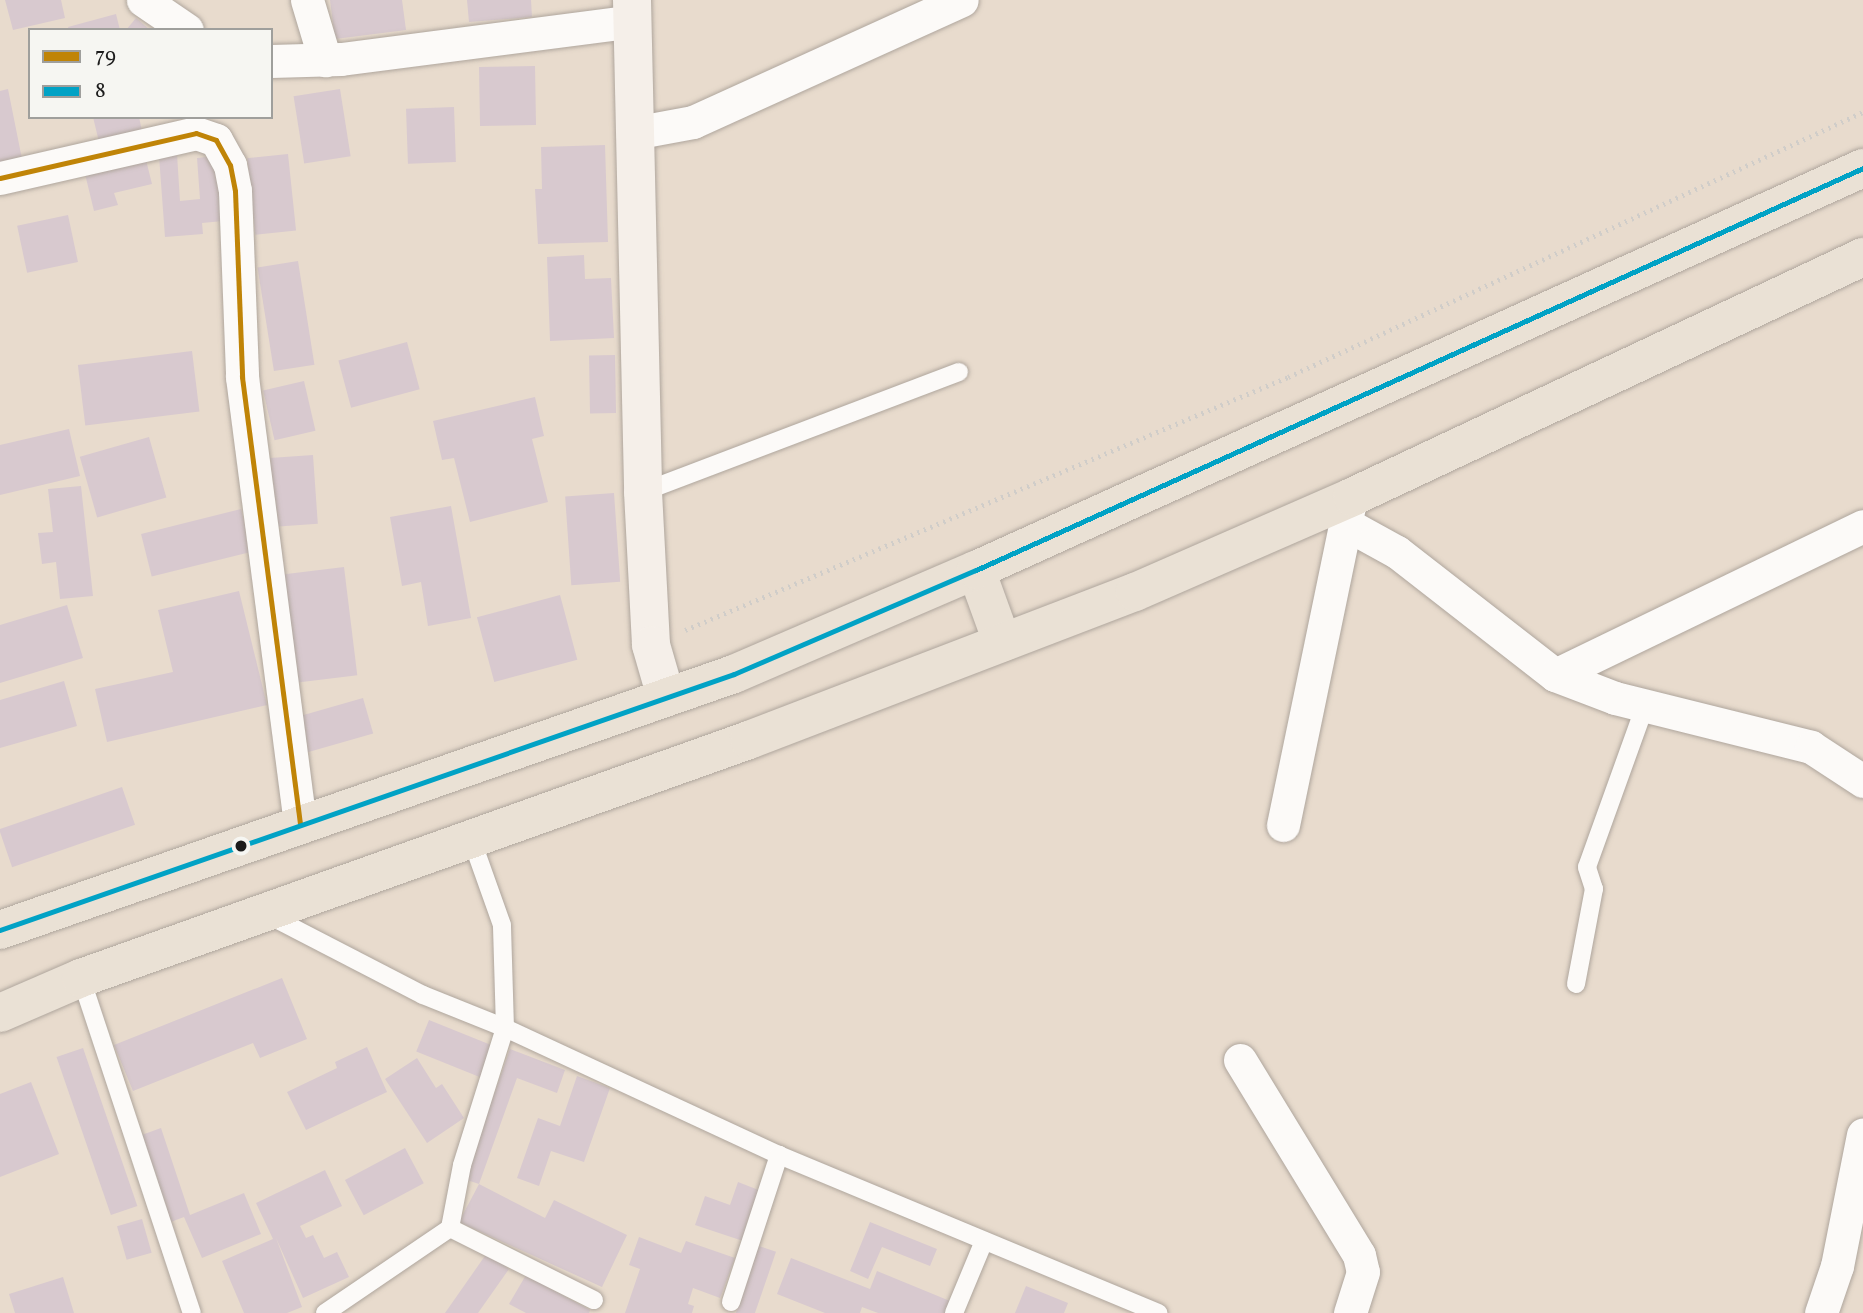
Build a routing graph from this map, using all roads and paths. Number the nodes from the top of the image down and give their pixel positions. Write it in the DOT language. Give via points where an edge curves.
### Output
graph roads {
  1 [pos="143,0"];
  2 [pos="307,0"];
  3 [pos="962,0"];
  4 [pos="632,10"];
  5 [pos="184,28"];
  6 [pos="325,60"];
  7 [pos="273,61"];
  8 [pos="1863,112"];
  9 [pos="639,132"];
  10 [pos="1863,168"];
  11 [pos="0,178"];
  12 [pos="1863,257"];
  13 [pos="959,372"];
  14 [pos="643,492"];
  15 [pos="1349,510"];
  16 [pos="1863,526"];
  17 [pos="976,570"];
  18 [pos="1002,642"];
  19 [pos="651,645"];
  20 [pos="1555,675"];
  21 [pos="666,696"];
  22 [pos="1645,706"];
  23 [pos="1863,781"];
  24 [pos="300,823"];
  25 [pos="1283,825"];
  26 [pos="471,838"];
  27 [pos="265,913"];
  28 [pos="0,930"];
  29 [pos="80,978"];
  30 [pos="1576,984"];
  31 [pos="0,1013"];
  32 [pos="505,1028"];
  33 [pos="1240,1060"];
  34 [pos="1863,1135"];
  35 [pos="779,1155"];
  36 [pos="450,1228"];
  37 [pos="984,1241"];
  38 [pos="594,1300"];
  39 [pos="731,1302"];
  40 [pos="192,1313"];
  41 [pos="325,1313"];
  42 [pos="954,1313"];
  43 [pos="1158,1313"];
  44 [pos="1350,1313"];
  45 [pos="1821,1313"];
  1 -- 5 [label="street"];
  2 -- 6 [label="street"];
  3 -- 9 [label="street" via="693,122"];
  4 -- 6 [label="street"];
  4 -- 9 [label="street"];
  6 -- 7 [label="street"];
  8 -- 19 [label="path" via="1288,377"];
  9 -- 14 [label="street"];
  10 -- 17 [label="main road"];
  11 -- 24 [label="street" via="196,133 216,140 230,165 236,191 242,377"];
  12 -- 15 [label="main road"];
  13 -- 14 [label="lane"];
  14 -- 19 [label="street"];
  15 -- 18 [label="main road"];
  15 -- 20 [label="street"];
  15 -- 25 [label="street"];
  16 -- 20 [label="street"];
  17 -- 18 [label="main road"];
  17 -- 21 [label="main road" via="734,674"];
  18 -- 26 [label="main road" via="640,781"];
  19 -- 21 [label="street"];
  20 -- 22 [label="street"];
  21 -- 24 [label="main road"];
  22 -- 23 [label="street" via="1811,747"];
  22 -- 30 [label="lane" via="1587,867 1594,889"];
  24 -- 28 [label="main road"];
  26 -- 27 [label="main road"];
  26 -- 32 [label="lane" via="502,925"];
  27 -- 29 [label="main road"];
  27 -- 32 [label="lane" via="423,995"];
  29 -- 31 [label="main road"];
  29 -- 40 [label="lane"];
  32 -- 35 [label="lane"];
  32 -- 36 [label="lane" via="462,1165"];
  33 -- 44 [label="street" via="1359,1255 1363,1272"];
  34 -- 45 [label="street" via="1837,1266"];
  35 -- 37 [label="lane"];
  35 -- 39 [label="lane"];
  36 -- 38 [label="lane"];
  36 -- 41 [label="lane"];
  37 -- 42 [label="lane"];
  37 -- 43 [label="lane"];
}
